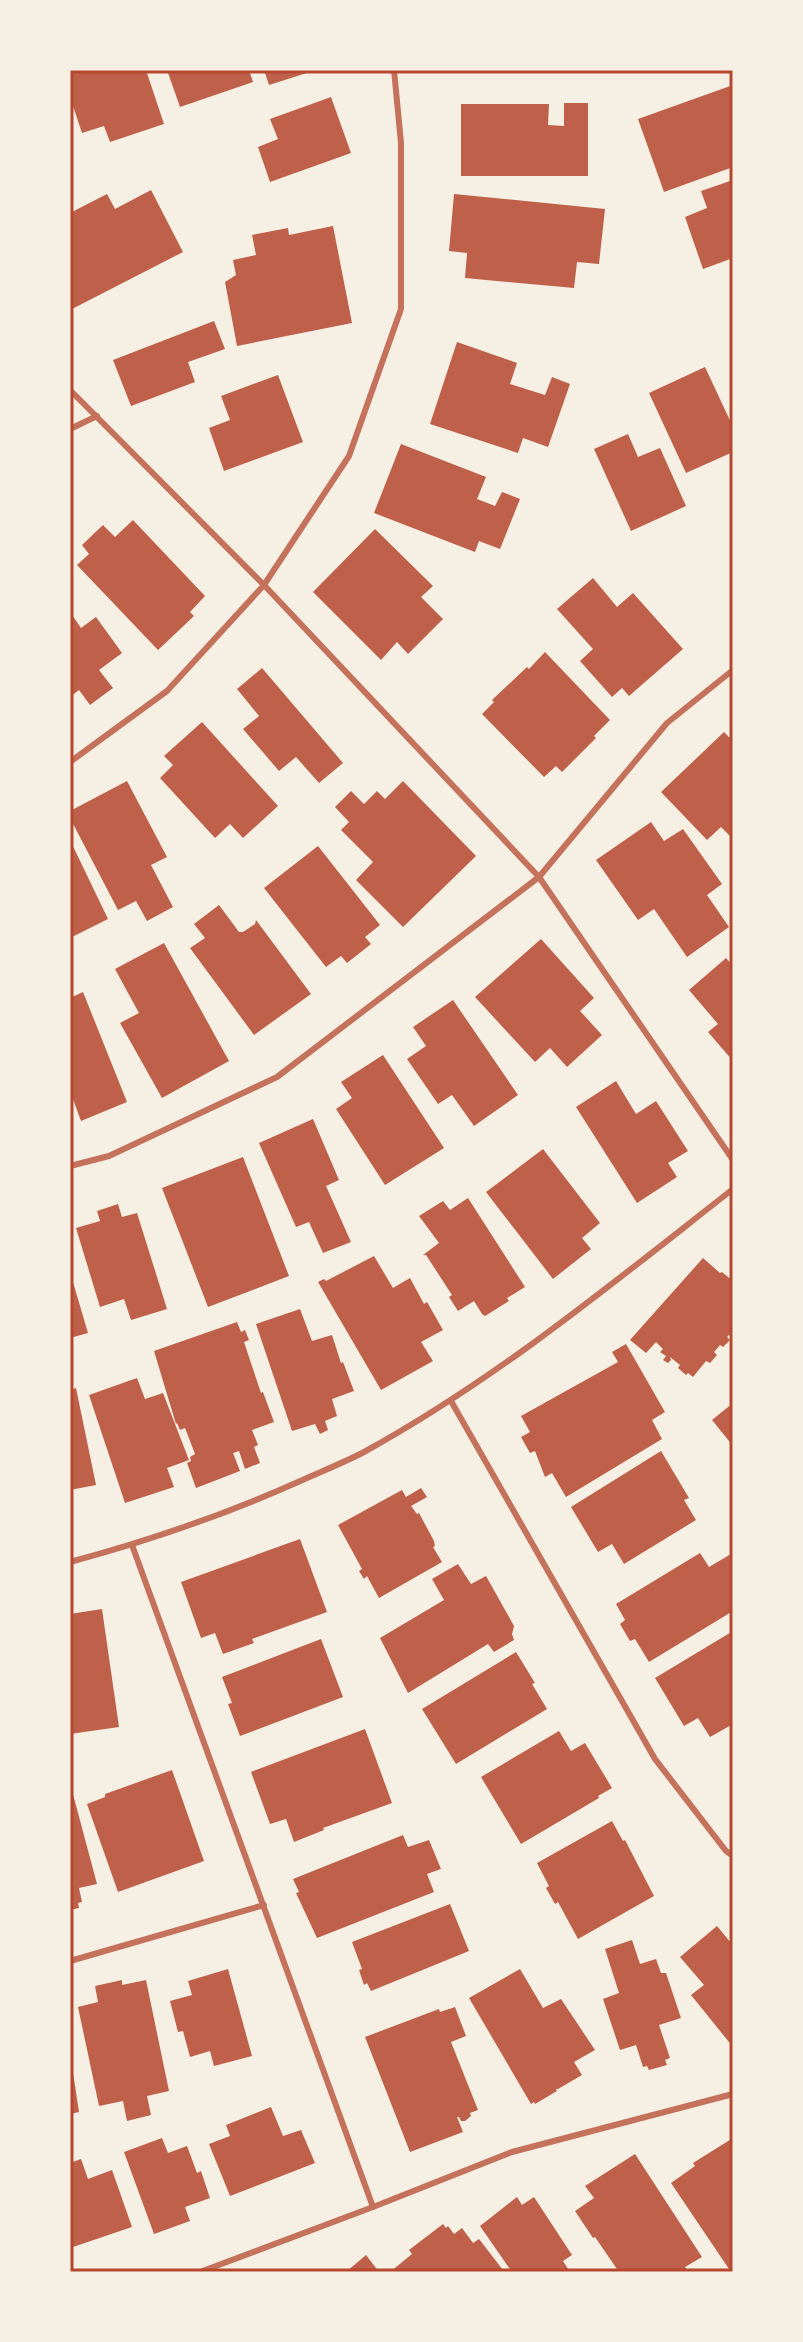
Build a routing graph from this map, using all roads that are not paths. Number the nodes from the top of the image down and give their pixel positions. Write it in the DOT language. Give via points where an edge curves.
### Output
graph roads {
  1 [pos="394,70"];
  2 [pos="70,390"];
  3 [pos="97,416"];
  4 [pos="70,429"];
  5 [pos="264,585"];
  6 [pos="733,670"];
  7 [pos="70,762"];
  8 [pos="539,877"];
  9 [pos="733,1160"];
  10 [pos="70,1166"];
  11 [pos="733,1189"];
  12 [pos="451,1401"];
  13 [pos="132,1545"];
  14 [pos="70,1562"];
  15 [pos="733,1856"];
  16 [pos="264,1905"];
  17 [pos="70,1961"];
  18 [pos="733,2094"];
  19 [pos="373,2207"];
  20 [pos="200,2272"];
  1 -- 5 [label="lane" via="401,143 401,309 349,456"];
  2 -- 3 [label="lane"];
  3 -- 4 [label="lane"];
  3 -- 5 [label="lane"];
  5 -- 7 [label="lane" via="167,691"];
  5 -- 8 [label="lane"];
  6 -- 8 [label="lane" via="667,723"];
  8 -- 9 [label="lane"];
  8 -- 10 [label="lane" via="277,1077 109,1156"];
  11 -- 12 [label="lane" via="595,1298"];
  12 -- 13 [label="lane" via="361,1454 239,1508"];
  12 -- 15 [label="lane" via="655,1759"];
  13 -- 14 [label="lane"];
  13 -- 16 [label="lane"];
  16 -- 17 [label="lane"];
  16 -- 19 [label="lane"];
  18 -- 19 [label="lane" via="512,2152"];
  19 -- 20 [label="lane"];
}
